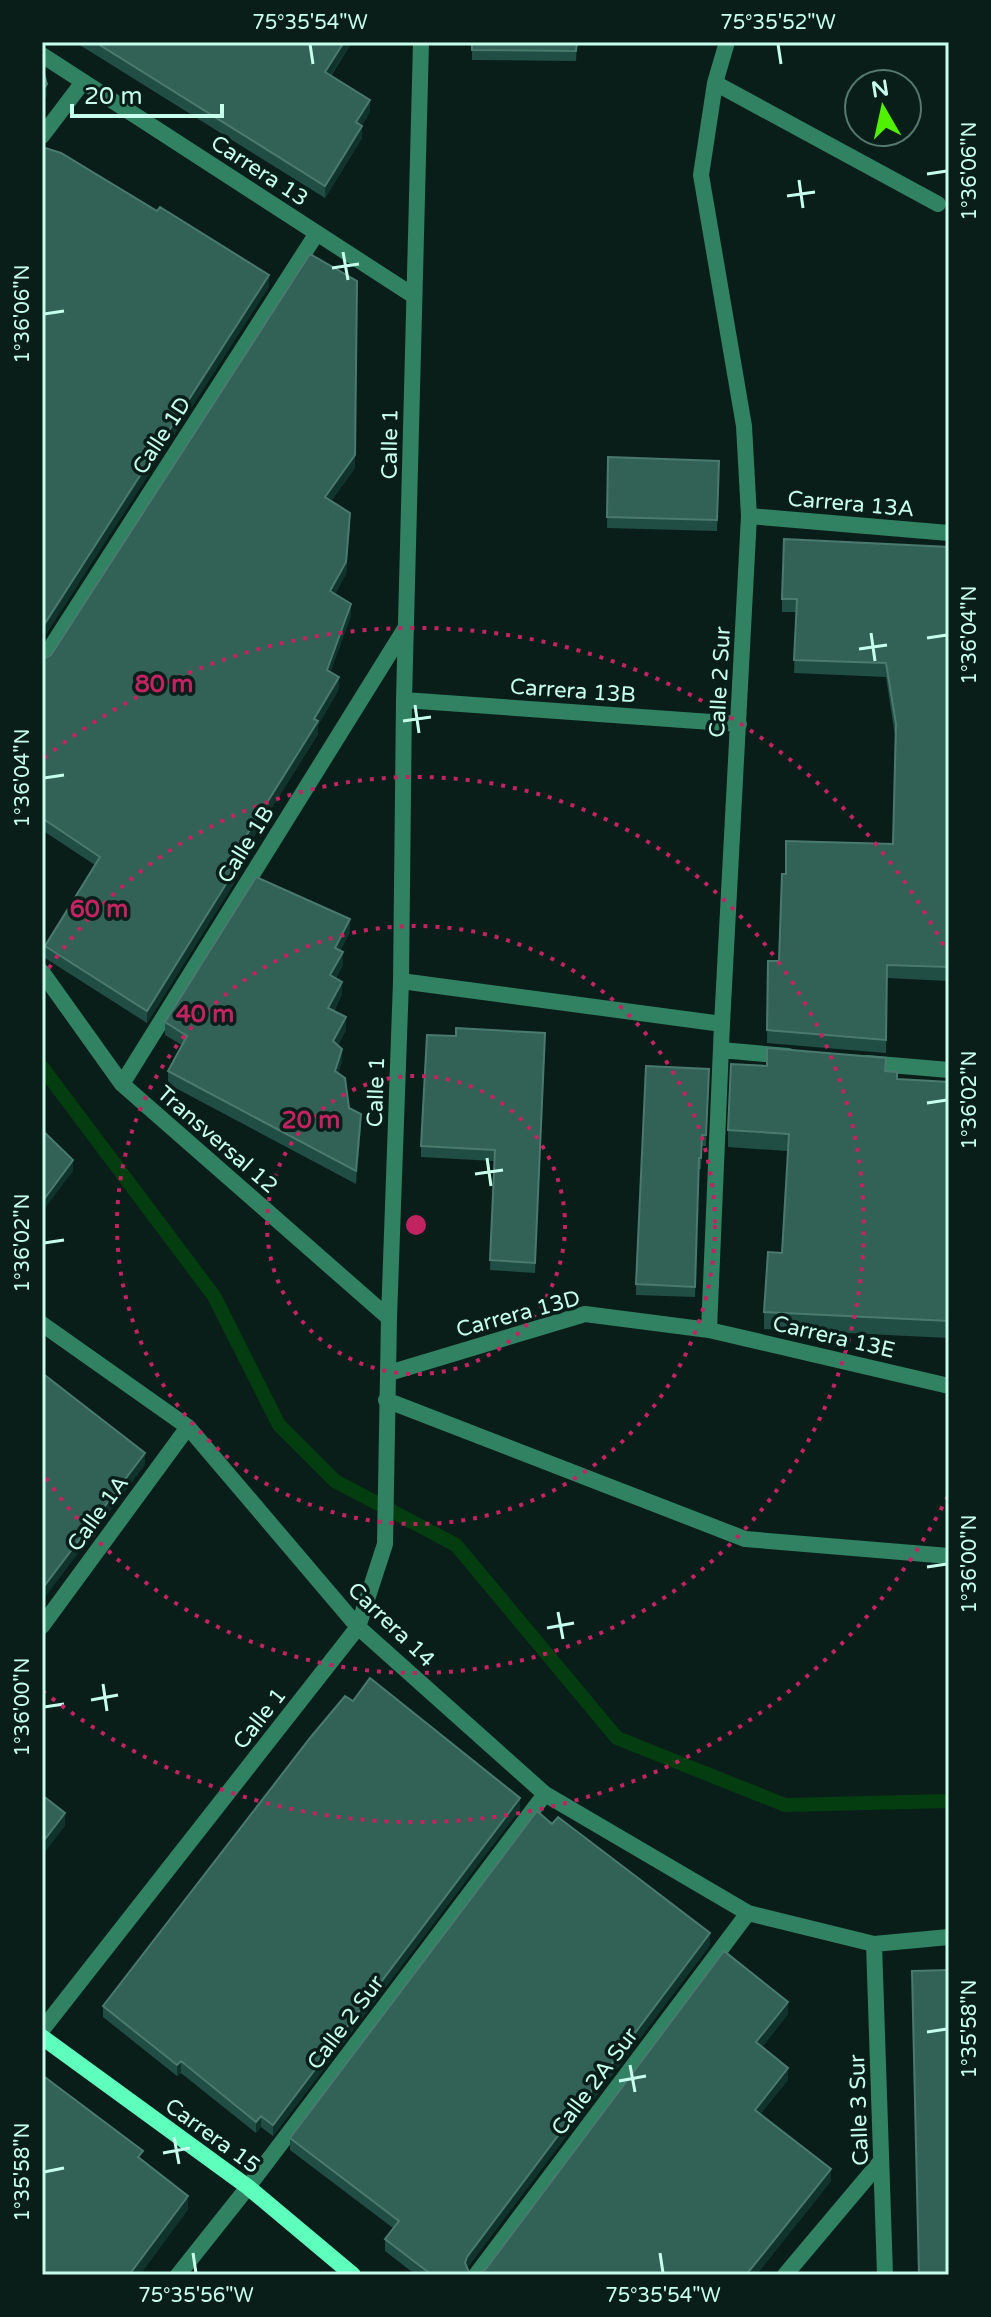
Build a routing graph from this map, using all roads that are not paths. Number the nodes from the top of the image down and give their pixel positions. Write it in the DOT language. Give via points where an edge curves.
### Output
graph roads {
  1 [pos="421,42"];
  2 [pos="727,42"];
  3 [pos="42,55"];
  4 [pos="83,82"];
  5 [pos="715,83"];
  6 [pos="42,136"];
  7 [pos="938,204"];
  8 [pos="317,233"];
  9 [pos="414,296"];
  10 [pos="749,516"];
  11 [pos="949,533"];
  12 [pos="406,627"];
  13 [pos="42,661"];
  14 [pos="404,700"];
  15 [pos="739,724"];
  16 [pos="42,972"];
  17 [pos="401,981"];
  18 [pos="722,1024"];
  19 [pos="721,1050"];
  20 [pos="797,1056"];
  21 [pos="843,1060"];
  22 [pos="949,1070"];
  23 [pos="122,1084"];
  24 [pos="389,1318"];
  25 [pos="42,1324"];
  26 [pos="709,1330"];
  27 [pos="389,1373"];
  28 [pos="949,1386"];
  29 [pos="386,1400"];
  30 [pos="188,1427"];
  31 [pos="949,1556"];
  32 [pos="42,1626"];
  33 [pos="358,1627"];
  34 [pos="545,1794"];
  35 [pos="748,1913"];
  36 [pos="949,1937"];
  37 [pos="874,1944"];
  38 [pos="42,2030"];
  39 [pos="42,2037"];
  40 [pos="881,2161"];
  41 [pos="248,2187"];
  42 [pos="178,2275"];
  43 [pos="353,2275"];
  44 [pos="476,2275"];
  45 [pos="785,2275"];
  46 [pos="885,2275"];
  1 -- 9 [label="street, Calle 1"];
  2 -- 5 [label="street, Calle 2 Sur"];
  3 -- 4 [label="street, Carrera 13"];
  4 -- 6 [label="street"];
  4 -- 8 [label="street, Carrera 13"];
  5 -- 7 [label="street"];
  5 -- 10 [label="street, Calle 2 Sur" via="701,175 744,426"];
  8 -- 9 [label="street, Carrera 13"];
  8 -- 13 [label="street, Calle 1D"];
  9 -- 12 [label="street, Calle 1"];
  10 -- 11 [label="street, Carrera 13A"];
  10 -- 15 [label="street, Calle 2 Sur"];
  12 -- 14 [label="street, Calle 1"];
  12 -- 23 [label="street, Calle 1B"];
  14 -- 15 [label="street, Carrera 13B"];
  14 -- 17 [label="street, Calle 1"];
  15 -- 18 [label="street, Calle 2 Sur"];
  16 -- 23 [label="street, Transversal 12"];
  17 -- 18 [label="street"];
  17 -- 24 [label="street, Calle 1"];
  18 -- 19 [label="street, Calle 2 Sur"];
  19 -- 20 [label="street"];
  19 -- 26 [label="street, Calle 2 Sur"];
  21 -- 22 [label="street"];
  23 -- 24 [label="street, Transversal 12"];
  24 -- 27 [label="street, Calle 1"];
  25 -- 30 [label="street, Carrera 14"];
  26 -- 27 [label="street, Carrera 13D" via="585,1314"];
  26 -- 28 [label="street, Carrera 13E"];
  27 -- 29 [label="street, Calle 1"];
  29 -- 31 [label="street" via="745,1539"];
  29 -- 33 [label="street, Calle 1" via="385,1544"];
  30 -- 32 [label="street, Calle 1A"];
  30 -- 33 [label="street, Carrera 14"];
  33 -- 34 [label="street, Carrera 14"];
  33 -- 38 [label="street, Calle 1"];
  34 -- 35 [label="street, Carrera 14"];
  34 -- 41 [label="street, Calle 2 Sur"];
  35 -- 37 [label="street, Carrera 14"];
  35 -- 44 [label="street, Calle 2A Sur"];
  36 -- 37 [label="street, Carrera 14"];
  37 -- 40 [label="street, Calle 3 Sur"];
  39 -- 41 [label="main road, Carrera 15"];
  40 -- 45 [label="street"];
  40 -- 46 [label="street, Calle 3 Sur"];
  41 -- 42 [label="street, Calle 2 Sur"];
  41 -- 43 [label="main road, Carrera 15"];
}
